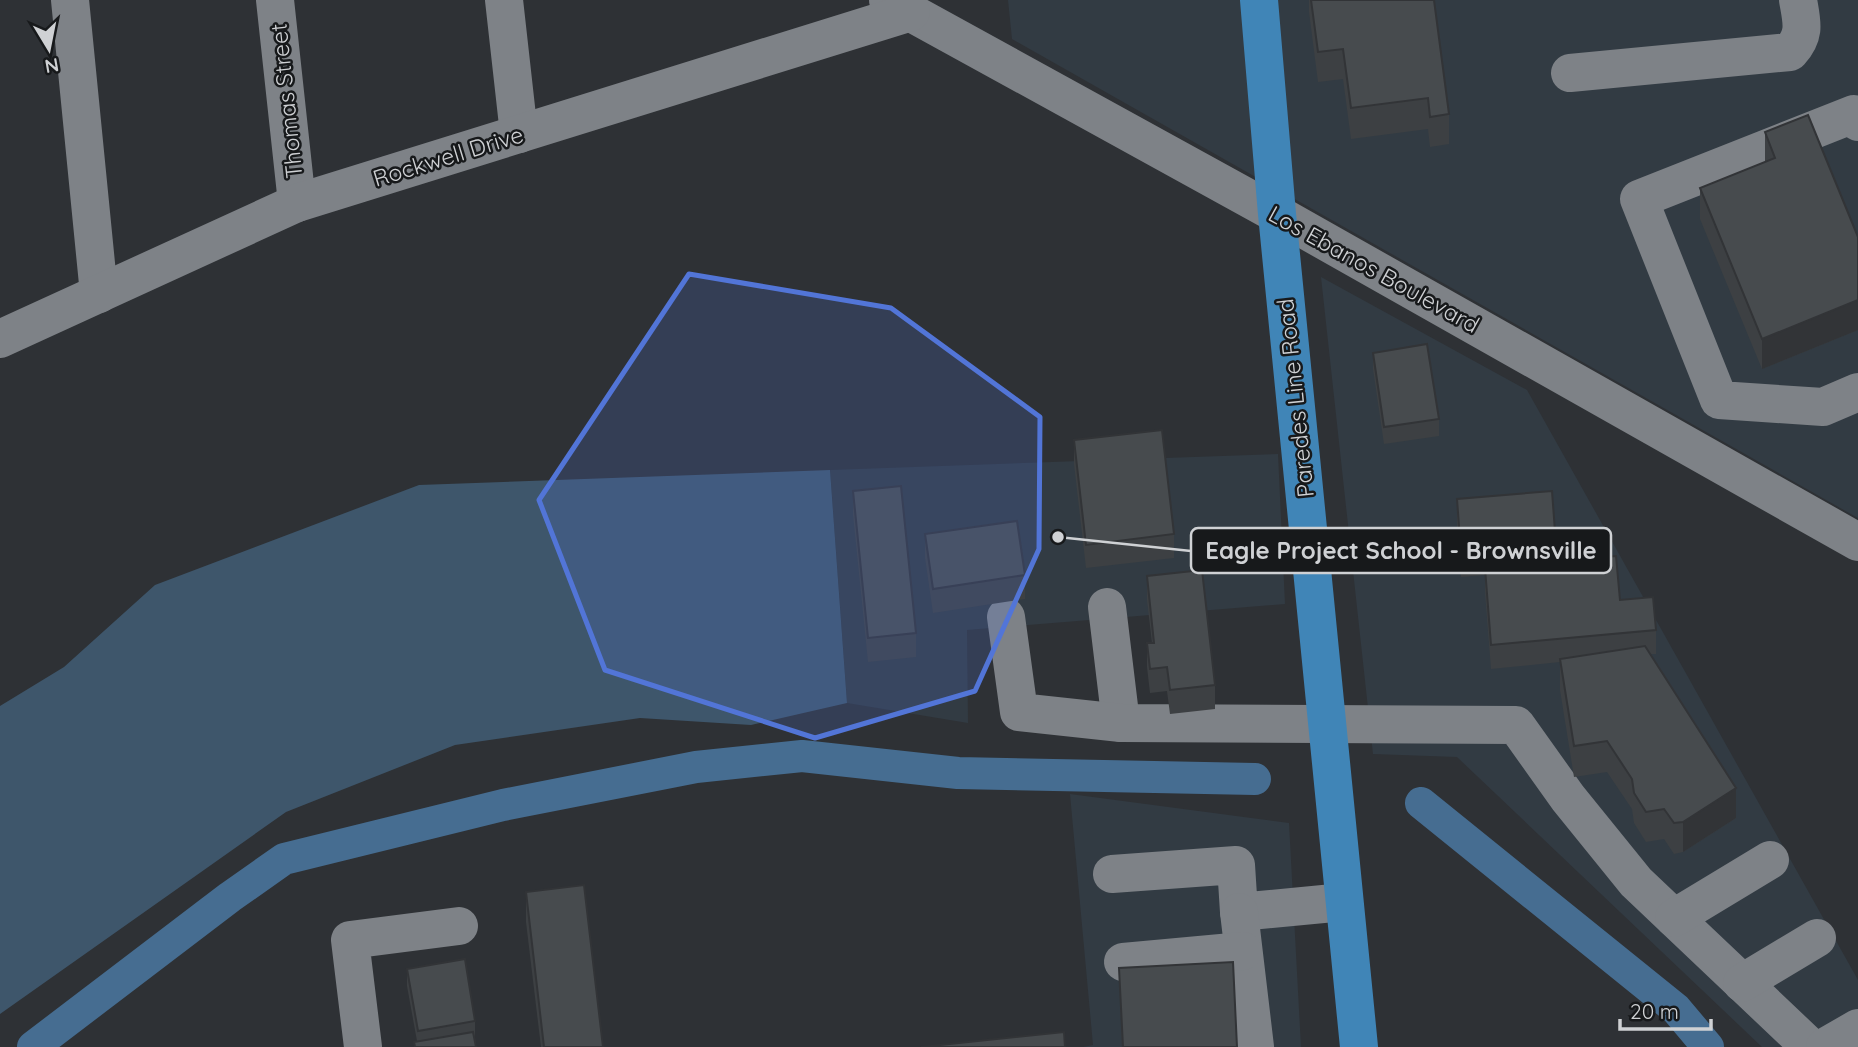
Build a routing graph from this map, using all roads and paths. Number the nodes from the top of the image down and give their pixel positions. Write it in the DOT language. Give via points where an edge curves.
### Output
graph roads {
  1 [pos="70,0"];
  2 [pos="275,0"];
  3 [pos="504,0"];
  4 [pos="1259,0"];
  5 [pos="1798,0"];
  6 [pos="900,6"];
  7 [pos="1570,74"];
  8 [pos="1858,122"];
  9 [pos="519,134"];
  10 [pos="297,203"];
  11 [pos="1277,214"];
  12 [pos="99,294"];
  13 [pos="0,339"];
  14 [pos="1858,392"];
  15 [pos="1719,400"];
  16 [pos="1695,450"];
  17 [pos="1858,542"];
  18 [pos="1107,607"];
  19 [pos="1006,617"];
  20 [pos="1121,723"];
  21 [pos="1328,725"];
  22 [pos="1770,860"];
  23 [pos="1112,874"];
  24 [pos="1344,902"];
  25 [pos="1239,912"];
  26 [pos="1674,918"];
  27 [pos="458,926"];
  28 [pos="1817,938"];
  29 [pos="1243,951"];
  30 [pos="1124,962"];
  31 [pos="1742,983"];
  32 [pos="1858,1028"];
  33 [pos="363,1047"];
  34 [pos="1255,1047"];
  35 [pos="1359,1047"];
  36 [pos="1810,1047"];
  37 [pos="1825,1047"];
  1 -- 12 [label="street"];
  2 -- 10 [label="street, Thomas Street"];
  3 -- 9 [label="street"];
  4 -- 11 [label="main road, Paredes Line Road"];
  5 -- 7 [label="street" via="1800,41 1790,52"];
  6 -- 9 [label="street, Rockwell Drive"];
  6 -- 11 [label="street, Los Ebanos Boulevard"];
  8 -- 15 [label="street" via="1854,114 1639,199"];
  9 -- 10 [label="street, Rockwell Drive"];
  10 -- 12 [label="street, Rockwell Drive"];
  11 -- 16 [label="street, Los Ebanos Boulevard"];
  11 -- 21 [label="main road, Paredes Line Road"];
  12 -- 13 [label="street, Rockwell Drive"];
  14 -- 15 [label="street" via="1823,407"];
  15 -- 16 [label="street"];
  16 -- 17 [label="street, Los Ebanos Boulevard"];
  18 -- 20 [label="street"];
  19 -- 20 [label="street" via="1019,712"];
  20 -- 21 [label="street"];
  21 -- 24 [label="main road, Paredes Line Road"];
  21 -- 26 [label="street" via="1516,725 1636,882"];
  22 -- 26 [label="street"];
  23 -- 25 [label="street" via="1236,864"];
  24 -- 25 [label="street"];
  24 -- 35 [label="main road, Paredes Line Road"];
  25 -- 29 [label="street"];
  26 -- 31 [label="street"];
  27 -- 33 [label="street" via="351,940"];
  28 -- 31 [label="street"];
  29 -- 30 [label="street"];
  29 -- 34 [label="street"];
  31 -- 36 [label="street"];
  32 -- 37 [label="street"];
}
